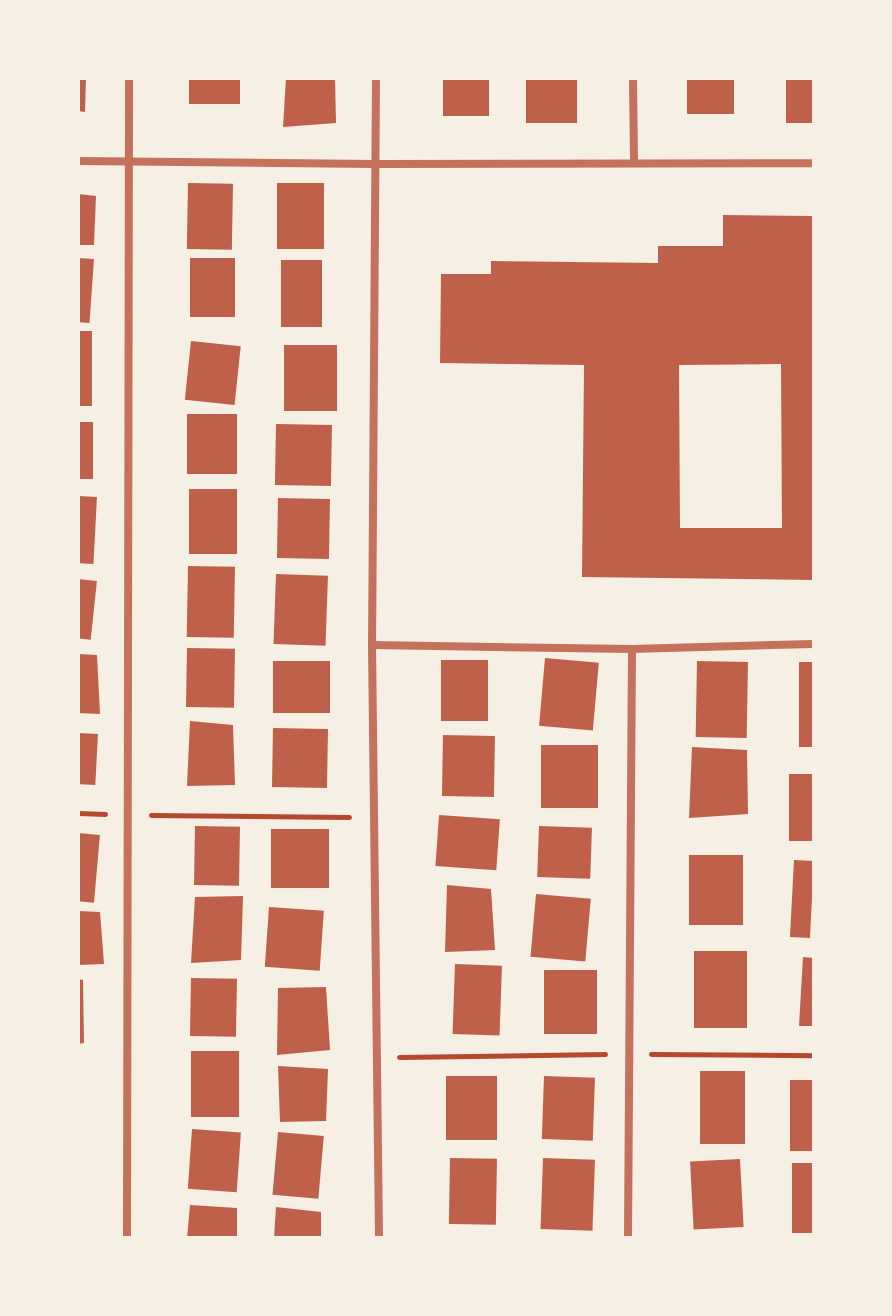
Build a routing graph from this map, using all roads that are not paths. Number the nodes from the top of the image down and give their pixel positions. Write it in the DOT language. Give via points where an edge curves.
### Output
graph roads {
  1 [pos="129,78"];
  2 [pos="376,78"];
  3 [pos="633,78"];
  4 [pos="78,161"];
  5 [pos="128,161"];
  6 [pos="634,163"];
  7 [pos="814,163"];
  8 [pos="376,164"];
  9 [pos="814,644"];
  10 [pos="372,645"];
  11 [pos="632,649"];
  12 [pos="127,1238"];
  13 [pos="379,1238"];
  14 [pos="628,1238"];
  1 -- 5 [label="street"];
  2 -- 8 [label="street"];
  3 -- 6 [label="street"];
  4 -- 5 [label="street"];
  5 -- 8 [label="street"];
  5 -- 12 [label="street"];
  6 -- 7 [label="street"];
  6 -- 8 [label="street"];
  8 -- 10 [label="street"];
  9 -- 11 [label="street"];
  10 -- 11 [label="street"];
  10 -- 13 [label="street"];
  11 -- 14 [label="street"];
}
